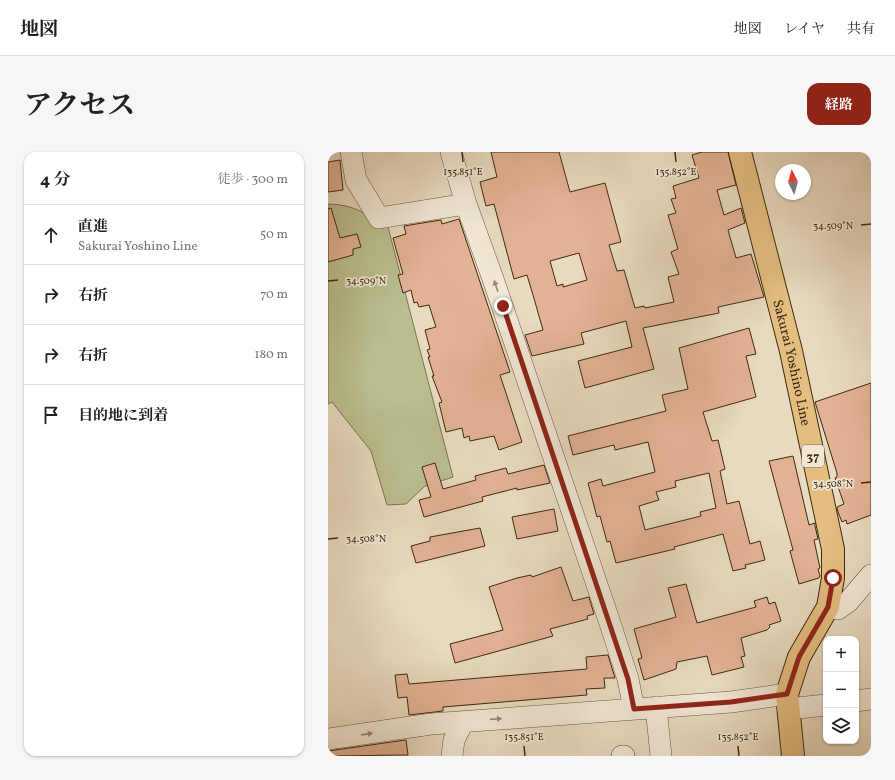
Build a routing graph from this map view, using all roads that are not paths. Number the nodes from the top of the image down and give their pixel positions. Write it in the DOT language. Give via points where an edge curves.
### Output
graph roads {
  1 [pos="351,152"];
  2 [pos="451,152"];
  3 [pos="740,152"];
  4 [pos="466,204"];
  5 [pos="871,575"];
  6 [pos="828,607"];
  7 [pos="871,699"];
  8 [pos="859,701"];
  9 [pos="787,702"];
  10 [pos="823,705"];
  11 [pos="656,707"];
  12 [pos="634,709"];
  13 [pos="463,722"];
  14 [pos="328,739"];
  15 [pos="452,756"];
  16 [pos="661,756"];
  17 [pos="793,756"];
  1 -- 4 [label="street" via="356,180 379,218"];
  2 -- 4 [label="street"];
  3 -- 6 [label="main road, Sakurai Yoshino Line / 37" via="791,350 833,549 833,578"];
  12 -- 4 [label="street, one-way" via="628,679"];
  5 -- 6 [label="street" via="848,602 838,609"];
  6 -- 9 [label="main road, Sakurai Yoshino Line / 37" via="799,657"];
  7 -- 8 [label="street"];
  9 -- 10 [label="street"];
  9 -- 11 [label="street" via="731,702"];
  9 -- 17 [label="main road, Sakurai Yoshino Line / 37"];
  11 -- 12 [label="street"];
  11 -- 16 [label="street"];
  13 -- 12 [label="street, one-way"];
  14 -- 13 [label="street, one-way" via="430,724"];
  13 -- 15 [label="street" via="454,740"];
}
